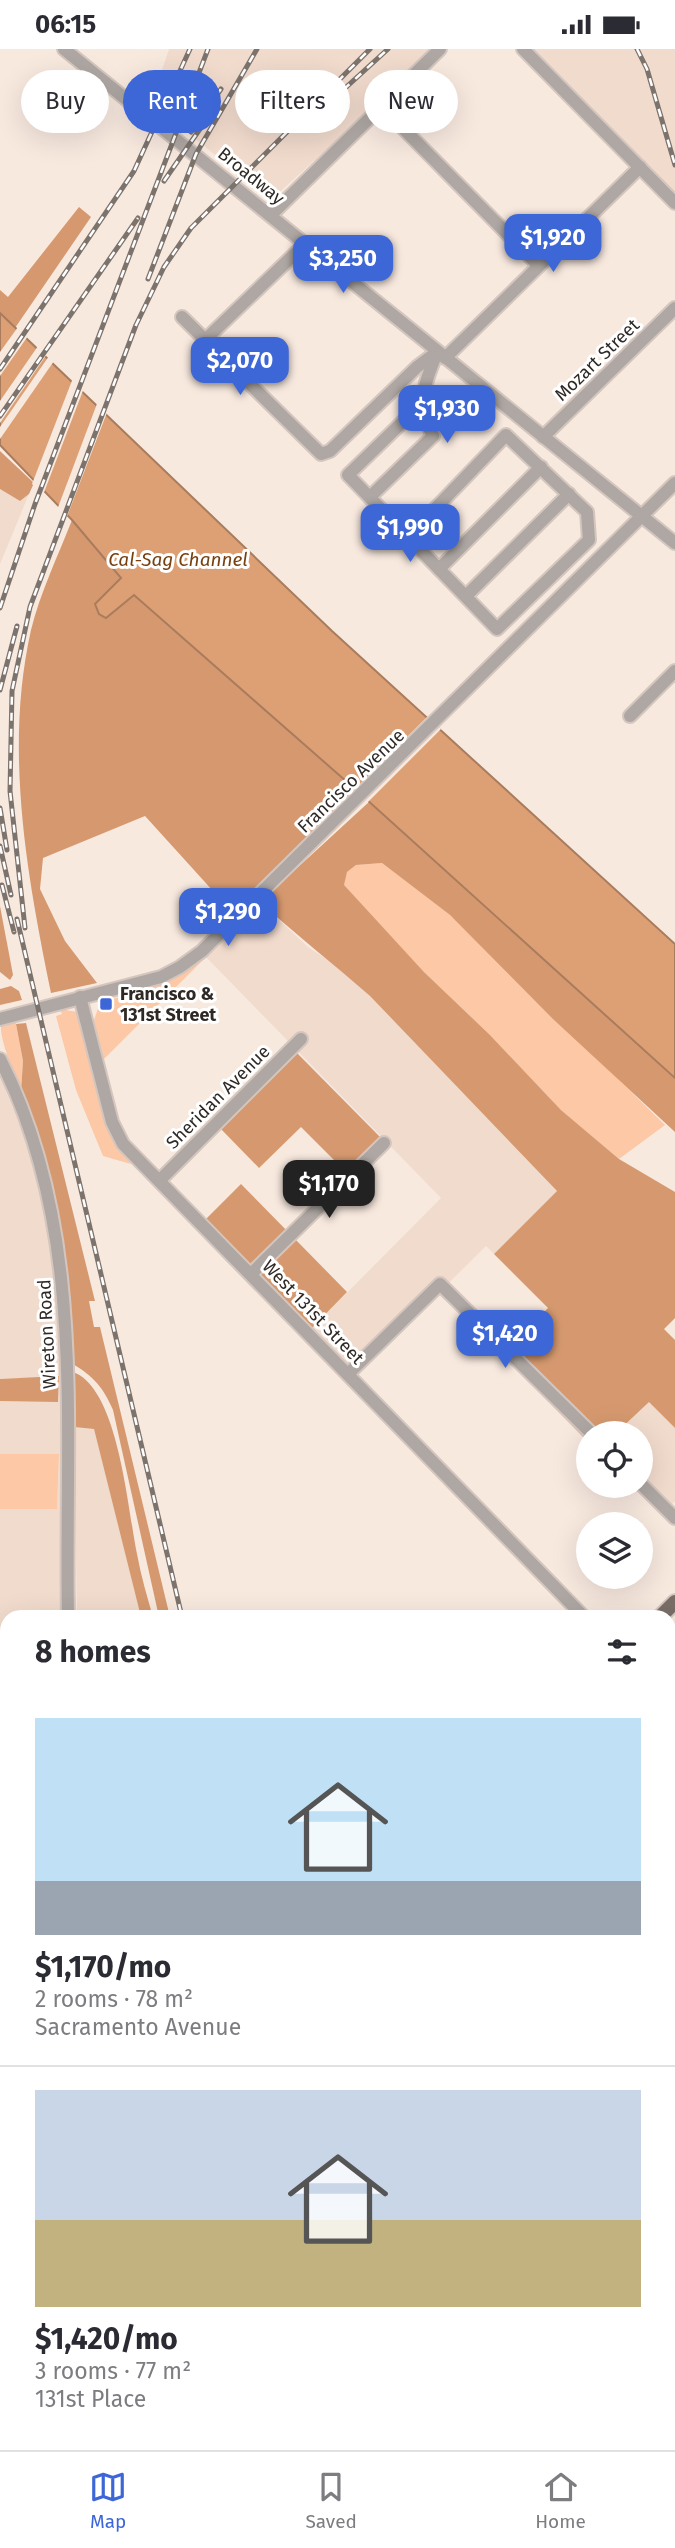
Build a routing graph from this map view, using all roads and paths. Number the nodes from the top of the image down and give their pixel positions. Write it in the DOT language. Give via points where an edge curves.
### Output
graph roads {
  1 [pos="64,49"];
  2 [pos="440,49"];
  3 [pos="523,49"];
  4 [pos="419,70"];
  5 [pos="364,125"];
  6 [pos="408,133"];
  7 [pos="640,167"];
  8 [pos="675,203"];
  9 [pos="271,215"];
  10 [pos="306,243"];
  11 [pos="538,265"];
  12 [pos="675,308"];
  13 [pos="182,317"];
  14 [pos="205,340"];
  15 [pos="441,355"];
  16 [pos="421,404"];
  17 [pos="532,428"];
  18 [pos="543,437"];
  19 [pos="517,445"];
  20 [pos="541,467"];
  21 [pos="675,483"];
  22 [pos="569,493"];
  23 [pos="370,497"];
  24 [pos="642,516"];
  25 [pos="408,537"];
  26 [pos="675,544"];
  27 [pos="439,569"];
  28 [pos="466,596"];
  29 [pos="675,671"];
  30 [pos="630,716"];
  31 [pos="80,997"];
  32 [pos="0,1019"];
  33 [pos="301,1039"];
  34 [pos="0,1059"];
  35 [pos="384,1143"];
  36 [pos="160,1180"];
  37 [pos="251,1274"];
  38 [pos="348,1374"];
  39 [pos="580,1421"];
  40 [pos="653,1496"];
  41 [pos="675,1518"];
  42 [pos="68,1610"];
  43 [pos="577,1610"];
  1 -- 9 [label="street, Broadway"];
  2 -- 4 [label="street"];
  3 -- 7 [label="street"];
  5 -- 9 [label="street"];
  6 -- 11 [label="street"];
  7 -- 8 [label="street"];
  7 -- 11 [label="street"];
  9 -- 10 [label="street, Broadway"];
  10 -- 14 [label="street"];
  10 -- 15 [label="street, Broadway"];
  11 -- 15 [label="street"];
  12 -- 18 [label="street, Mozart Street"];
  13 -- 14 [label="street"];
  14 -- 15 [label="street" via="321,454 330,451 417,367"];
  15 -- 16 [label="street" via="422,387"];
  15 -- 17 [label="street, Broadway"];
  16 -- 23 [label="street" via="433,436"];
  16 -- 23 [label="street" via="348,475"];
  17 -- 18 [label="street, Broadway"];
  17 -- 19 [label="street"];
  18 -- 24 [label="street, Broadway"];
  19 -- 20 [label="street"];
  19 -- 25 [label="street" via="506,435"];
  20 -- 22 [label="street"];
  20 -- 27 [label="street"];
  21 -- 24 [label="street, Francisco Avenue"];
  22 -- 28 [label="street"];
  22 -- 28 [label="street" via="587,512 589,540 497,629"];
  23 -- 25 [label="street"];
  24 -- 26 [label="street, Broadway"];
  24 -- 31 [label="street, Francisco Avenue" via="202,951 161,977"];
  25 -- 27 [label="street"];
  27 -- 28 [label="street"];
  29 -- 30 [label="street"];
  31 -- 32 [label="street, Francisco Avenue"];
  31 -- 36 [label="street, West 131st Street" via="116,1132"];
  33 -- 36 [label="street, Sheridan Avenue"];
  34 -- 42 [label="street, Wireton Road" via="42,1169 61,1261 69,1383"];
  35 -- 37 [label="street"];
  36 -- 37 [label="street, West 131st Street"];
  37 -- 38 [label="street, West 131st Street"];
  38 -- 39 [label="street" via="440,1284"];
  38 -- 43 [label="street, West 131st Street"];
  40 -- 41 [label="street"];
}
